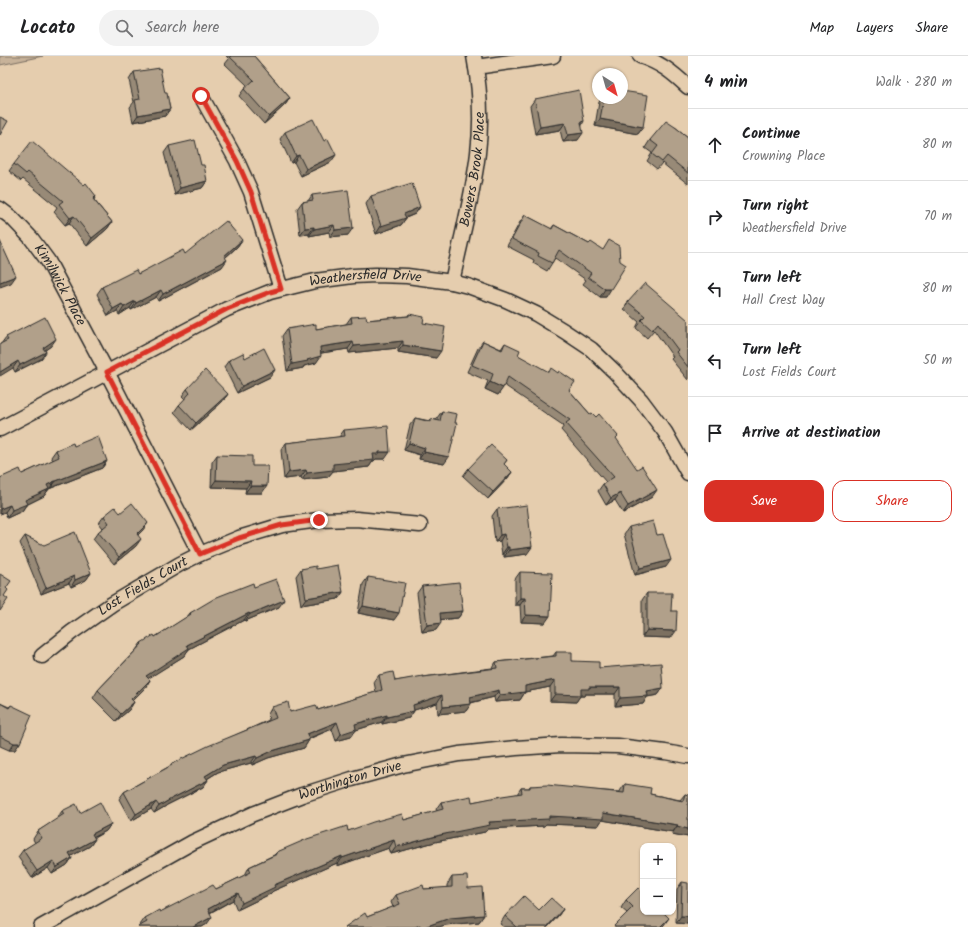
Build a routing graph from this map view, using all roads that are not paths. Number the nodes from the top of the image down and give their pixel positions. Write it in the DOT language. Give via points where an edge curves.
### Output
graph roads {
  1 [pos="553,56"];
  2 [pos="640,56"];
  3 [pos="475,62"];
  4 [pos="688,87"];
  5 [pos="201,96"];
  6 [pos="0,209"];
  7 [pos="452,282"];
  8 [pos="281,289"];
  9 [pos="107,372"];
  10 [pos="0,429"];
  11 [pos="688,473"];
  12 [pos="420,525"];
  13 [pos="200,554"];
  14 [pos="42,656"];
  15 [pos="688,756"];
  16 [pos="41,927"];
  1 -- 3 [label="street"];
  2 -- 4 [label="street" via="671,71"];
  3 -- 7 [label="street, Bowers Brook Place" via="479,86 478,152"];
  5 -- 8 [label="street" via="251,192"];
  6 -- 9 [label="street, Kimilwick Place" via="31,238 48,261"];
  7 -- 8 [label="street, Weathersfield Drive" via="407,276 368,275 315,281"];
  7 -- 11 [label="street, Weathersfield Drive" via="506,300 536,314 590,349 641,400 665,432"];
  8 -- 9 [label="street, Weathersfield Drive" via="227,309"];
  9 -- 10 [label="street, Weathersfield Drive"];
  9 -- 13 [label="street, Kimilwick Place"];
  12 -- 13 [label="street, Lost Fields Court" via="356,519 319,520 282,525 239,538"];
  13 -- 14 [label="street, Lost Fields Court" via="112,604"];
  15 -- 16 [label="street, Worthington Drive" via="618,746 561,745 466,754 403,765 302,795 253,814 193,842"];
}
